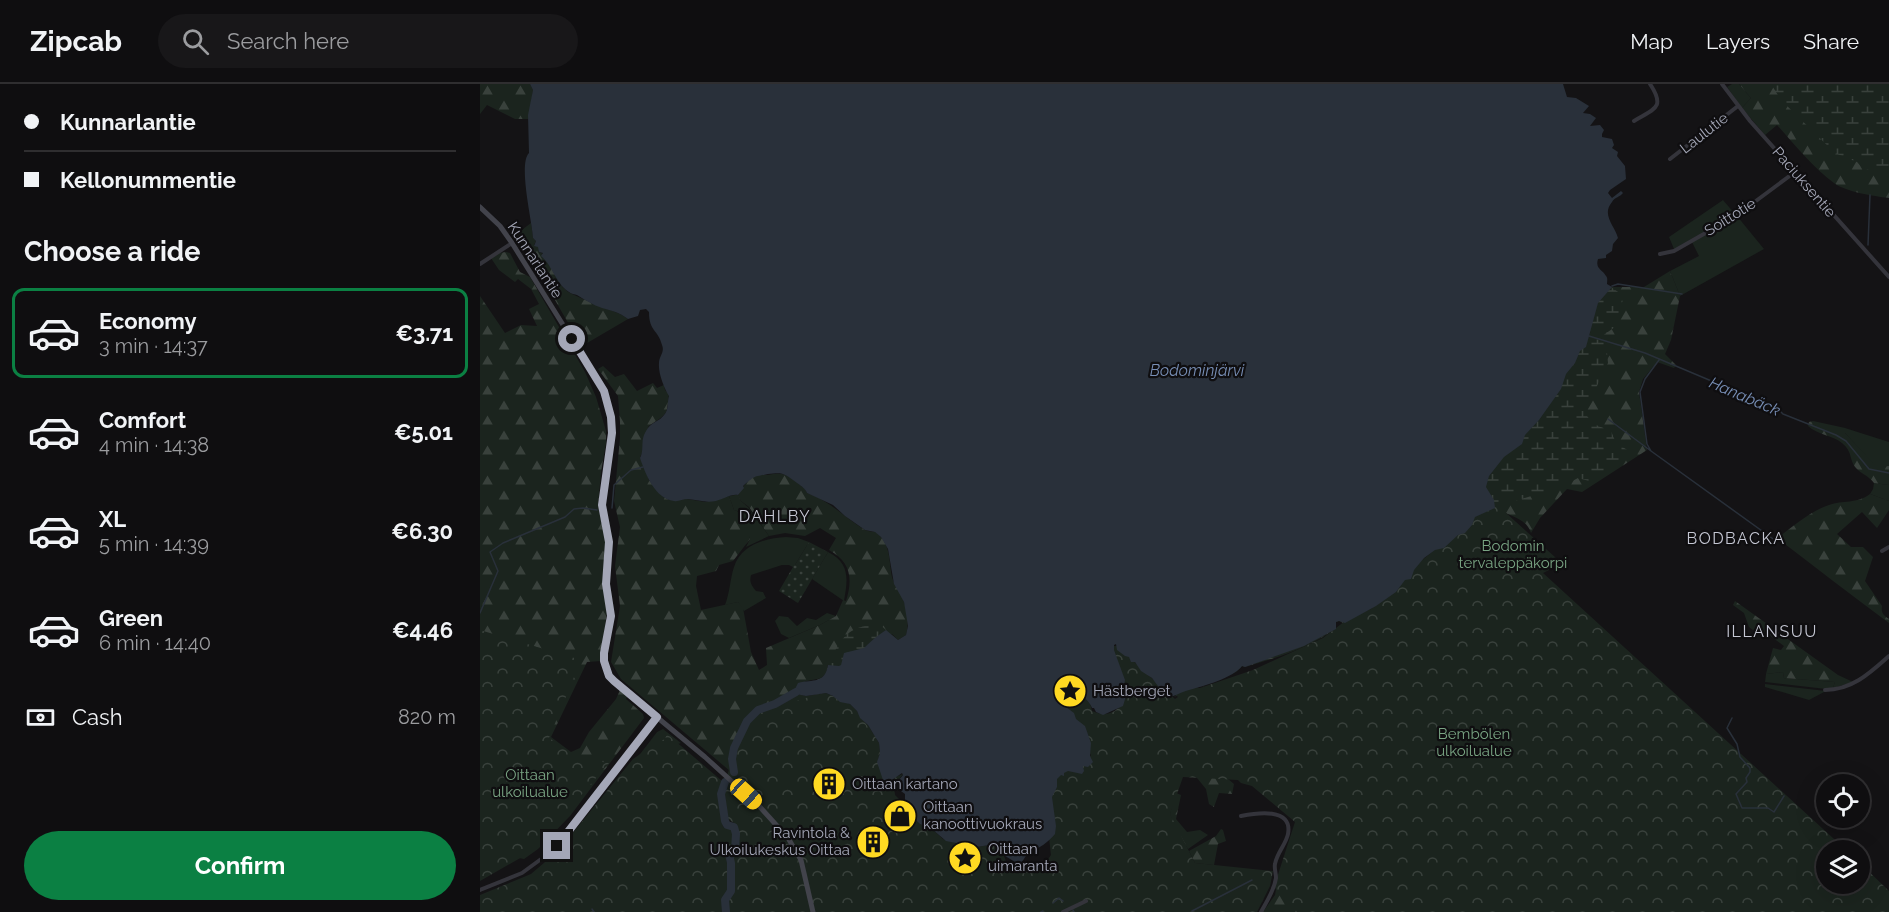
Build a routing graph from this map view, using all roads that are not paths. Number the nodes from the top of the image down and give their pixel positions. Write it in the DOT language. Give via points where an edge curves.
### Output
graph roads {
  1 [pos="1650,84"];
  2 [pos="1722,84"];
  3 [pos="1738,106"];
  4 [pos="1634,121"];
  5 [pos="1670,159"];
  6 [pos="1795,172"];
  7 [pos="480,207"];
  8 [pos="512,243"];
  9 [pos="1660,254"];
  10 [pos="480,264"];
  11 [pos="1889,277"];
  12 [pos="1889,547"];
  13 [pos="1882,551"];
  14 [pos="1889,656"];
  15 [pos="1825,690"];
  16 [pos="657,717"];
  17 [pos="1241,816"];
  18 [pos="480,890"];
  19 [pos="1086,901"];
  20 [pos="813,912"];
  21 [pos="1063,912"];
  22 [pos="1261,912"];
  1 -- 4 [label="street" via="1658,104"];
  2 -- 3 [label="street, Paciuksentie"];
  3 -- 5 [label="street, Laulutie"];
  3 -- 6 [label="street, Paciuksentie"];
  6 -- 9 [label="street, Soittotie" via="1737,215 1674,251"];
  6 -- 11 [label="street, Paciuksentie"];
  7 -- 8 [label="main road, Kunnarlantie"];
  8 -- 10 [label="street"];
  8 -- 16 [label="main road, Kunnarlantie" via="608,400 612,433 602,505 609,542 606,584 611,616 604,661 609,676"];
  12 -- 13 [label="street"];
  14 -- 15 [label="street" via="1861,680"];
  16 -- 18 [label="street" via="548,854 522,873"];
  16 -- 20 [label="main road, Kunnarlantie" via="760,807 793,844 805,872"];
  17 -- 22 [label="street" via="1269,813 1283,817 1288,827 1275,864 1273,891"];
  19 -- 21 [label="street"];
}
